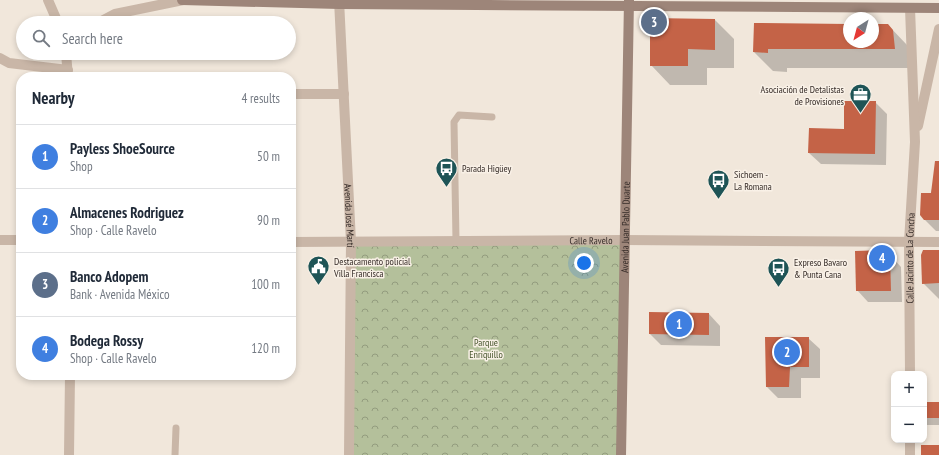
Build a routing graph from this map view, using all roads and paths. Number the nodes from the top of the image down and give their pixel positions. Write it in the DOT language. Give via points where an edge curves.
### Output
graph roads {
  1 [pos="48,0"];
  2 [pos="182,0"];
  3 [pos="339,2"];
  4 [pos="629,3"];
  5 [pos="911,4"];
  6 [pos="939,8"];
  7 [pos="55,16"];
  8 [pos="111,16"];
  9 [pos="939,29"];
  10 [pos="0,58"];
  11 [pos="68,66"];
  12 [pos="296,94"];
  13 [pos="344,94"];
  14 [pos="492,117"];
  15 [pos="915,142"];
  16 [pos="0,240"];
  17 [pos="16,240"];
  18 [pos="456,240"];
  19 [pos="624,240"];
  20 [pos="296,242"];
  21 [pos="351,242"];
  22 [pos="909,242"];
  23 [pos="939,242"];
  24 [pos="910,371"];
  25 [pos="70,380"];
  26 [pos="176,428"];
  27 [pos="910,443"];
  28 [pos="69,455"];
  29 [pos="175,455"];
  30 [pos="349,455"];
  31 [pos="621,455"];
  32 [pos="910,455"];
  1 -- 7 [label="street"];
  2 -- 3 [label="main road"];
  2 -- 8 [label="street"];
  3 -- 4 [label="main road"];
  3 -- 13 [label="street, Avenida José Martí"];
  4 -- 5 [label="main road"];
  4 -- 19 [label="main road, Avenida Juan Pablo Duarte"];
  5 -- 6 [label="main road"];
  5 -- 15 [label="street, Calle Jacinto de La Concha"];
  9 -- 15 [label="street, Calle Jacinto de La Concha"];
  10 -- 11 [label="street" via="9,63"];
  12 -- 13 [label="street"];
  13 -- 21 [label="street, Avenida José Martí"];
  14 -- 18 [label="lane" via="459,116 454,122"];
  15 -- 22 [label="street, Calle Jacinto de La Concha"];
  16 -- 17 [label="street"];
  18 -- 19 [label="street, Calle Ravelo"];
  18 -- 21 [label="street, Calle Ravelo"];
  19 -- 22 [label="street, Calle Ravelo"];
  19 -- 31 [label="main road, Avenida Juan Pablo Duarte"];
  20 -- 21 [label="street, Calle Ravelo"];
  21 -- 30 [label="street, Avenida José Martí"];
  22 -- 23 [label="street, Calle Ravelo"];
  22 -- 24 [label="street, Calle Jacinto de La Concha"];
  25 -- 28 [label="street"];
  26 -- 29 [label="lane"];
  27 -- 32 [label="street"];
}
